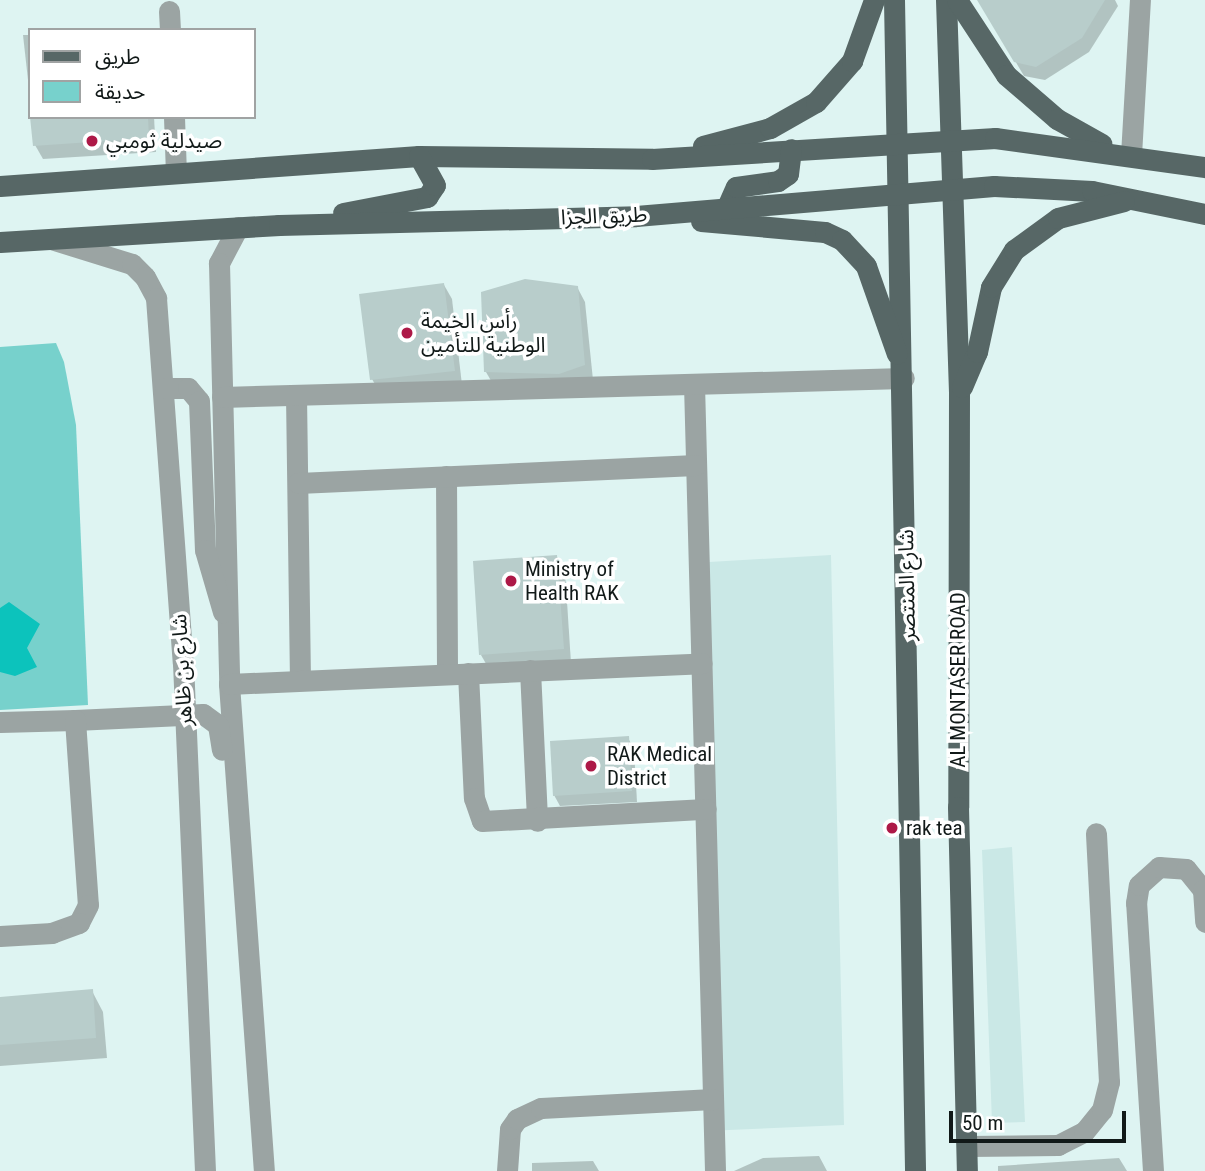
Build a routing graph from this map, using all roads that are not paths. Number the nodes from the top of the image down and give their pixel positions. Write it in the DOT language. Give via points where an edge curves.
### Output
graph roads {
  1 [pos="874,0"];
  2 [pos="894,0"];
  3 [pos="946,0"];
  4 [pos="957,0"];
  5 [pos="1140,0"];
  6 [pos="173,119"];
  7 [pos="949,141"];
  8 [pos="898,144"];
  9 [pos="791,149"];
  10 [pos="1124,153"];
  11 [pos="419,156"];
  12 [pos="652,159"];
  13 [pos="1205,167"];
  14 [pos="176,173"];
  15 [pos="0,186"];
  16 [pos="952,190"];
  17 [pos="900,195"];
  18 [pos="1134,199"];
  19 [pos="726,209"];
  20 [pos="1205,214"];
  21 [pos="636,216"];
  22 [pos="279,225"];
  23 [pos="238,227"];
  24 [pos="49,239"];
  25 [pos="0,242"];
  26 [pos="904,378"];
  27 [pos="694,384"];
  28 [pos="164,388"];
  29 [pos="959,392"];
  30 [pos="296,395"];
  31 [pos="222,397"];
  32 [pos="696,465"];
  33 [pos="446,476"];
  34 [pos="298,483"];
  35 [pos="227,620"];
  36 [pos="702,663"];
  37 [pos="530,670"];
  38 [pos="468,673"];
  39 [pos="447,674"];
  40 [pos="300,680"];
  41 [pos="229,684"];
  42 [pos="185,716"];
  43 [pos="75,720"];
  44 [pos="0,722"];
  45 [pos="706,808"];
  46 [pos="537,821"];
  47 [pos="1096,833"];
  48 [pos="240,883"];
  49 [pos="1205,922"];
  50 [pos="0,936"];
  51 [pos="713,1099"];
  52 [pos="967,1146"];
  53 [pos="205,1171"];
  54 [pos="264,1171"];
  55 [pos="507,1171"];
  56 [pos="715,1171"];
  57 [pos="915,1171"];
  58 [pos="967,1171"];
  59 [pos="1153,1171"];
  1 -- 12 [label="main road" via="852,61 816,103 770,128"];
  2 -- 8 [label="main road, شارع المنتصر"];
  3 -- 7 [label="main road"];
  4 -- 10 [label="main road" via="981,43 1030,99 1066,125"];
  5 -- 10 [label="street"];
  6 -- 14 [label="street"];
  7 -- 8 [label="main road"];
  7 -- 10 [label="main road" via="995,138"];
  7 -- 16 [label="main road"];
  8 -- 9 [label="main road"];
  8 -- 17 [label="main road, شارع المنتصر"];
  9 -- 12 [label="main road"];
  9 -- 19 [label="main road" via="788,174 778,181 736,187"];
  10 -- 13 [label="main road"];
  11 -- 12 [label="main road"];
  11 -- 14 [label="main road"];
  11 -- 22 [label="main road" via="435,185 428,197"];
  14 -- 15 [label="main road"];
  16 -- 17 [label="main road, طريق الجزا"];
  16 -- 18 [label="main road, طريق الجزا" via="1047,186"];
  16 -- 29 [label="main road, AL MONTASER ROAD"];
  17 -- 19 [label="main road, طريق الجزا"];
  17 -- 26 [label="main road, شارع المنتصر"];
  18 -- 20 [label="main road, طريق الجزا"];
  18 -- 29 [label="main road" via="1058,218 1014,250 991,287 977,352"];
  19 -- 21 [label="main road, طريق الجزا"];
  21 -- 22 [label="main road, طريق الجزا"];
  21 -- 26 [label="main road" via="825,232 842,240 866,266 875,285"];
  22 -- 23 [label="main road, طريق الجزا"];
  23 -- 24 [label="main road, طريق الجزا"];
  23 -- 31 [label="street" via="219,263"];
  24 -- 25 [label="main road, طريق الجزا"];
  24 -- 28 [label="street, شارع بن ظاهر" via="132,264 145,277 156,298"];
  26 -- 27 [label="street"];
  26 -- 57 [label="main road, شارع المنتصر"];
  27 -- 30 [label="street"];
  27 -- 32 [label="street"];
  28 -- 35 [label="street" via="188,388 199,401 206,562"];
  28 -- 42 [label="street, شارع بن ظاهر"];
  29 -- 52 [label="main road, AL MONTASER ROAD" via="958,807"];
  30 -- 31 [label="street"];
  30 -- 34 [label="street"];
  31 -- 35 [label="street"];
  32 -- 33 [label="street"];
  32 -- 36 [label="street"];
  33 -- 34 [label="street"];
  33 -- 39 [label="street"];
  34 -- 40 [label="street"];
  35 -- 41 [label="street"];
  36 -- 37 [label="street"];
  36 -- 45 [label="street"];
  37 -- 38 [label="street"];
  37 -- 46 [label="street"];
  38 -- 39 [label="street"];
  38 -- 46 [label="street" via="475,810 482,821"];
  39 -- 40 [label="street"];
  40 -- 41 [label="street"];
  41 -- 48 [label="street"];
  42 -- 43 [label="street"];
  42 -- 48 [label="street" via="208,716 220,729 226,838"];
  42 -- 53 [label="street, شارع بن ظاهر"];
  43 -- 44 [label="street"];
  43 -- 50 [label="street" via="88,905 79,923 52,933"];
  45 -- 46 [label="street"];
  45 -- 51 [label="street"];
  47 -- 52 [label="street" via="1109,1082 1102,1110 1084,1132 1058,1144"];
  48 -- 54 [label="street"];
  49 -- 59 [label="street" via="1203,890 1193,875 1168,866 1144,878 1136,903"];
  51 -- 55 [label="street" via="541,1108 517,1119 510,1129"];
  51 -- 56 [label="street"];
  52 -- 58 [label="main road, AL MONTASER ROAD"];
}
